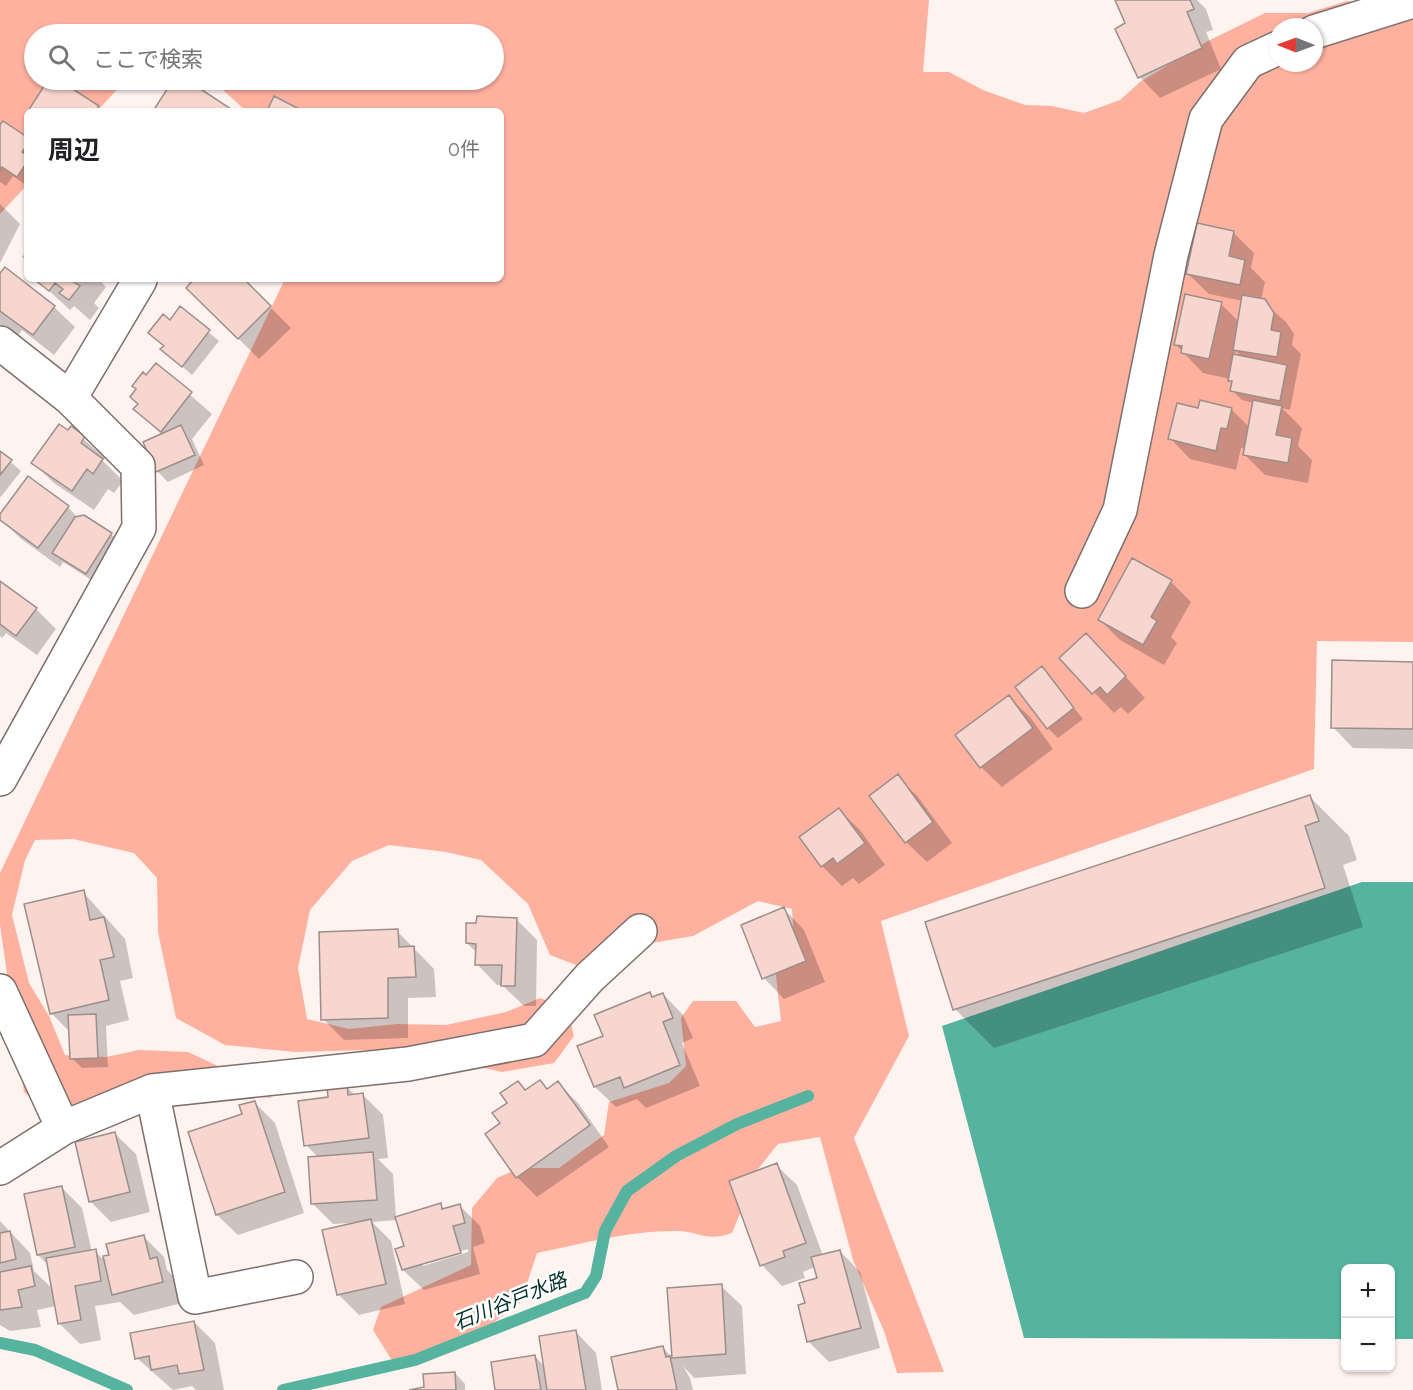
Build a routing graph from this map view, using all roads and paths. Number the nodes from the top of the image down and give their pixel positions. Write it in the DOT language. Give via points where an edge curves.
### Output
graph roads {
  1 [pos="1413,1"];
  2 [pos="1379,5"];
  3 [pos="1323,28"];
  4 [pos="1269,52"];
  5 [pos="139,282"];
  6 [pos="0,343"];
  7 [pos="70,398"];
  8 [pos="1082,591"];
  9 [pos="0,778"];
  10 [pos="640,931"];
  11 [pos="0,991"];
  12 [pos="152,1091"];
  13 [pos="63,1128"];
  14 [pos="0,1168"];
  15 [pos="296,1276"];
  1 -- 2 [label="street"];
  2 -- 3 [label="street"];
  4 -- 8 [label="street" via="1248,62 1206,119 1171,255 1120,510"];
  5 -- 7 [label="street"];
  6 -- 7 [label="street"];
  7 -- 9 [label="street" via="138,466 139,528"];
  10 -- 12 [label="street" via="590,977 534,1040 408,1064"];
  11 -- 13 [label="street"];
  12 -- 13 [label="street"];
  12 -- 15 [label="street" via="195,1297"];
  13 -- 14 [label="street"];
}
